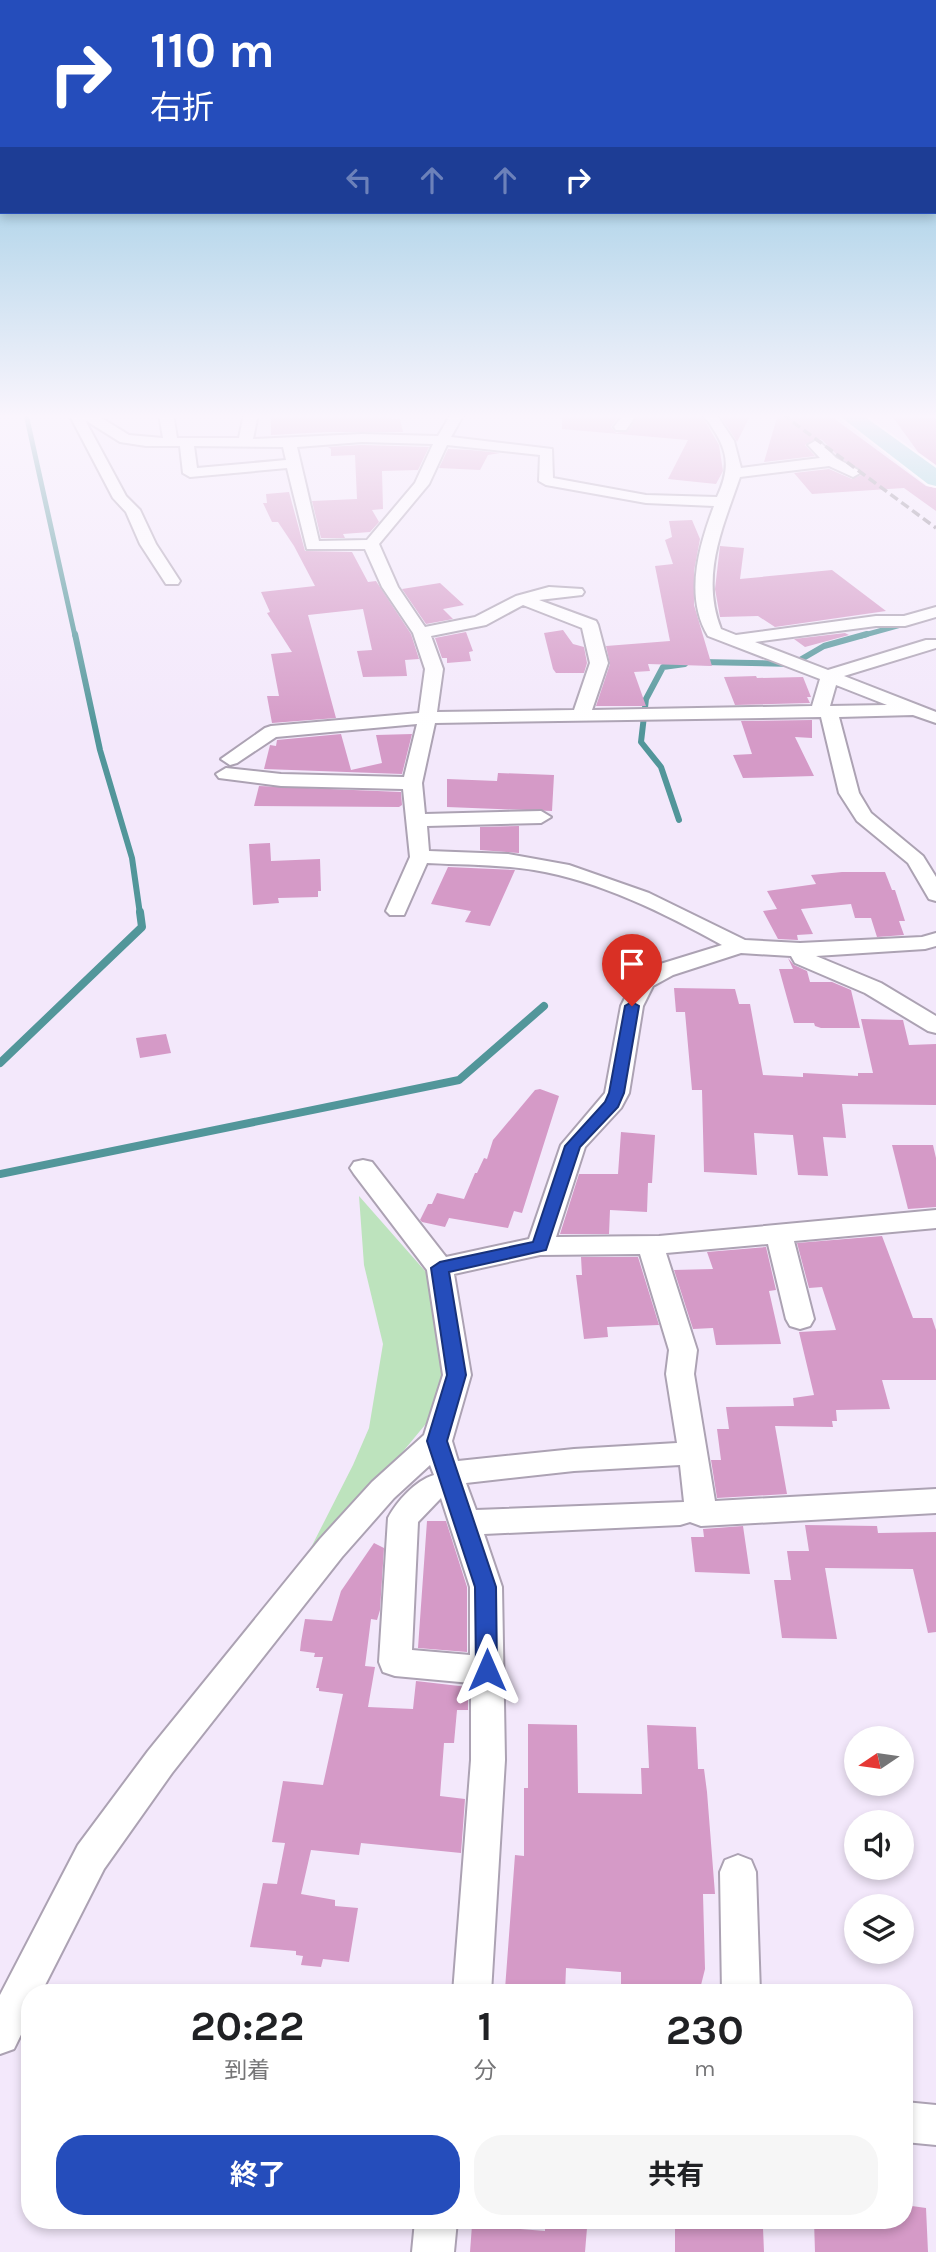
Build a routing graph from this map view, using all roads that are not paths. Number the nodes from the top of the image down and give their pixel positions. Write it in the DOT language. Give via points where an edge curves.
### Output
graph roads {
  1 [pos="137,519"];
  2 [pos="306,519"];
  3 [pos="392,519"];
  4 [pos="717,519"];
  5 [pos="371,544"];
  6 [pos="172,581"];
  7 [pos="576,592"];
  8 [pos="522,599"];
  9 [pos="936,612"];
  10 [pos="421,633"];
  11 [pos="732,640"];
  12 [pos="932,645"];
  13 [pos="830,675"];
  14 [pos="917,710"];
  15 [pos="830,713"];
  16 [pos="581,715"];
  17 [pos="427,718"];
  18 [pos="936,718"];
  19 [pos="412,783"];
  20 [pos="541,817"];
  21 [pos="417,820"];
  22 [pos="420,857"];
  23 [pos="936,895"];
  24 [pos="397,911"];
  25 [pos="936,939"];
  26 [pos="740,946"];
  27 [pos="800,950"];
  28 [pos="936,1026"];
  29 [pos="363,1168"];
  30 [pos="936,1219"];
  31 [pos="779,1234"];
  32 [pos="650,1245"];
  33 [pos="540,1246"];
  34 [pos="440,1268"];
  35 [pos="800,1319"];
  36 [pos="437,1441"];
  37 [pos="693,1453"];
  38 [pos="450,1478"];
  39 [pos="936,1501"];
  40 [pos="680,1513"];
  41 [pos="465,1523"];
  42 [pos="487,1670"];
  43 [pos="738,1872"];
  44 [pos="26,1984"];
  45 [pos="473,1984"];
  46 [pos="741,1984"];
  47 [pos="21,1994"];
  48 [pos="0,2035"];
  49 [pos="913,2123"];
  50 [pos="936,2125"];
  51 [pos="435,2229"];
  52 [pos="433,2252"];
  1 -- 6 [label="street"];
  2 -- 5 [label="street" via="312,546"];
  3 -- 5 [label="street"];
  4 -- 11 [label="street" via="704,580 706,616 714,632"];
  5 -- 10 [label="street" via="390,587"];
  7 -- 8 [label="street"];
  8 -- 10 [label="street" via="480,621"];
  8 -- 16 [label="street" via="590,625 599,663"];
  9 -- 11 [label="street" via="905,621"];
  10 -- 17 [label="street" via="434,668"];
  11 -- 13 [label="street"];
  12 -- 13 [label="street"];
  13 -- 14 [label="street"];
  13 -- 15 [label="street" via="820,708"];
  14 -- 15 [label="street"];
  14 -- 18 [label="street"];
  15 -- 16 [label="street"];
  15 -- 23 [label="street" via="849,793 864,817 916,860"];
  16 -- 17 [label="street"];
  17 -- 19 [label="street"];
  17 -- 19 [label="street" via="271,732 228,766 281,780"];
  19 -- 21 [label="street"];
  20 -- 21 [label="street"];
  21 -- 22 [label="street"];
  22 -- 24 [label="street"];
  22 -- 26 [label="street" via="536,863 587,876"];
  25 -- 27 [label="street"];
  26 -- 27 [label="street"];
  26 -- 33 [label="street" via="665,970 644,982 632,1006 617,1093 573,1146"];
  27 -- 28 [label="street" via="803,958 873,988"];
  29 -- 34 [label="street"];
  30 -- 31 [label="street"];
  31 -- 32 [label="street"];
  31 -- 35 [label="street"];
  32 -- 33 [label="street"];
  32 -- 37 [label="street" via="683,1350 680,1374"];
  33 -- 34 [label="street"];
  34 -- 36 [label="street" via="457,1375"];
  36 -- 38 [label="street"];
  36 -- 44 [label="street" via="383,1490 331,1548 160,1762 91,1857"];
  37 -- 38 [label="street" via="574,1460"];
  37 -- 39 [label="street" via="701,1514"];
  38 -- 41 [label="street"];
  38 -- 42 [label="street" via="433,1487 403,1518 395,1662"];
  40 -- 41 [label="street"];
  41 -- 42 [label="street" via="486,1587"];
  42 -- 45 [label="street" via="488,1760"];
  43 -- 46 [label="street"];
  47 -- 48 [label="street"];
  49 -- 50 [label="street"];
  51 -- 52 [label="street"];
}
